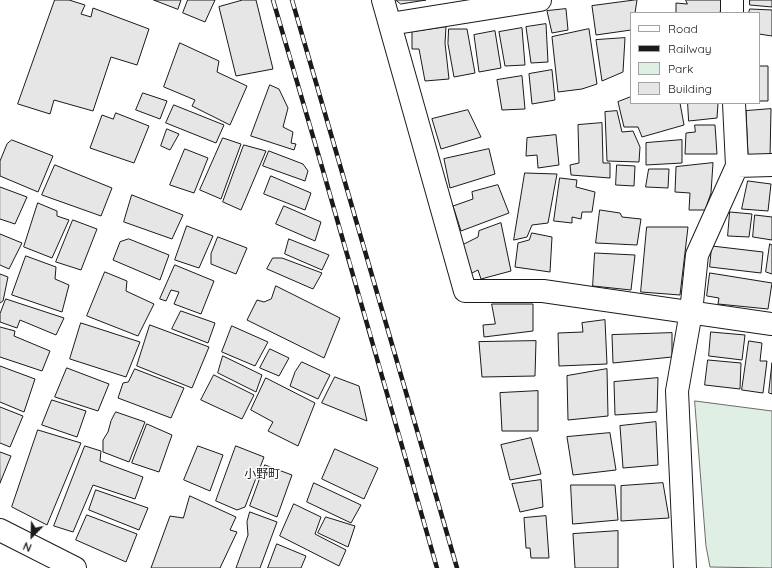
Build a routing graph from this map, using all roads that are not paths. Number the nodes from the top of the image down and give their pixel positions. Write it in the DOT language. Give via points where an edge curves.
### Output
graph roads {
  1 [pos="383,0"];
  2 [pos="540,0"];
  3 [pos="732,0"];
  4 [pos="732,12"];
  5 [pos="390,24"];
  6 [pos="734,104"];
  7 [pos="772,165"];
  8 [pos="737,166"];
  9 [pos="691,312"];
  10 [pos="772,324"];
  11 [pos="0,530"];
  12 [pos="75,568"];
  13 [pos="685,568"];
  1 -- 5 [label="street"];
  2 -- 5 [label="street"];
  3 -- 4 [label="street"];
  5 -- 9 [label="street" via="465,291 543,291"];
  6 -- 8 [label="street"];
  7 -- 8 [label="street"];
  8 -- 9 [label="street" via="697,255"];
  9 -- 10 [label="street"];
  9 -- 13 [label="street" via="677,392"];
  11 -- 12 [label="street"];
}
